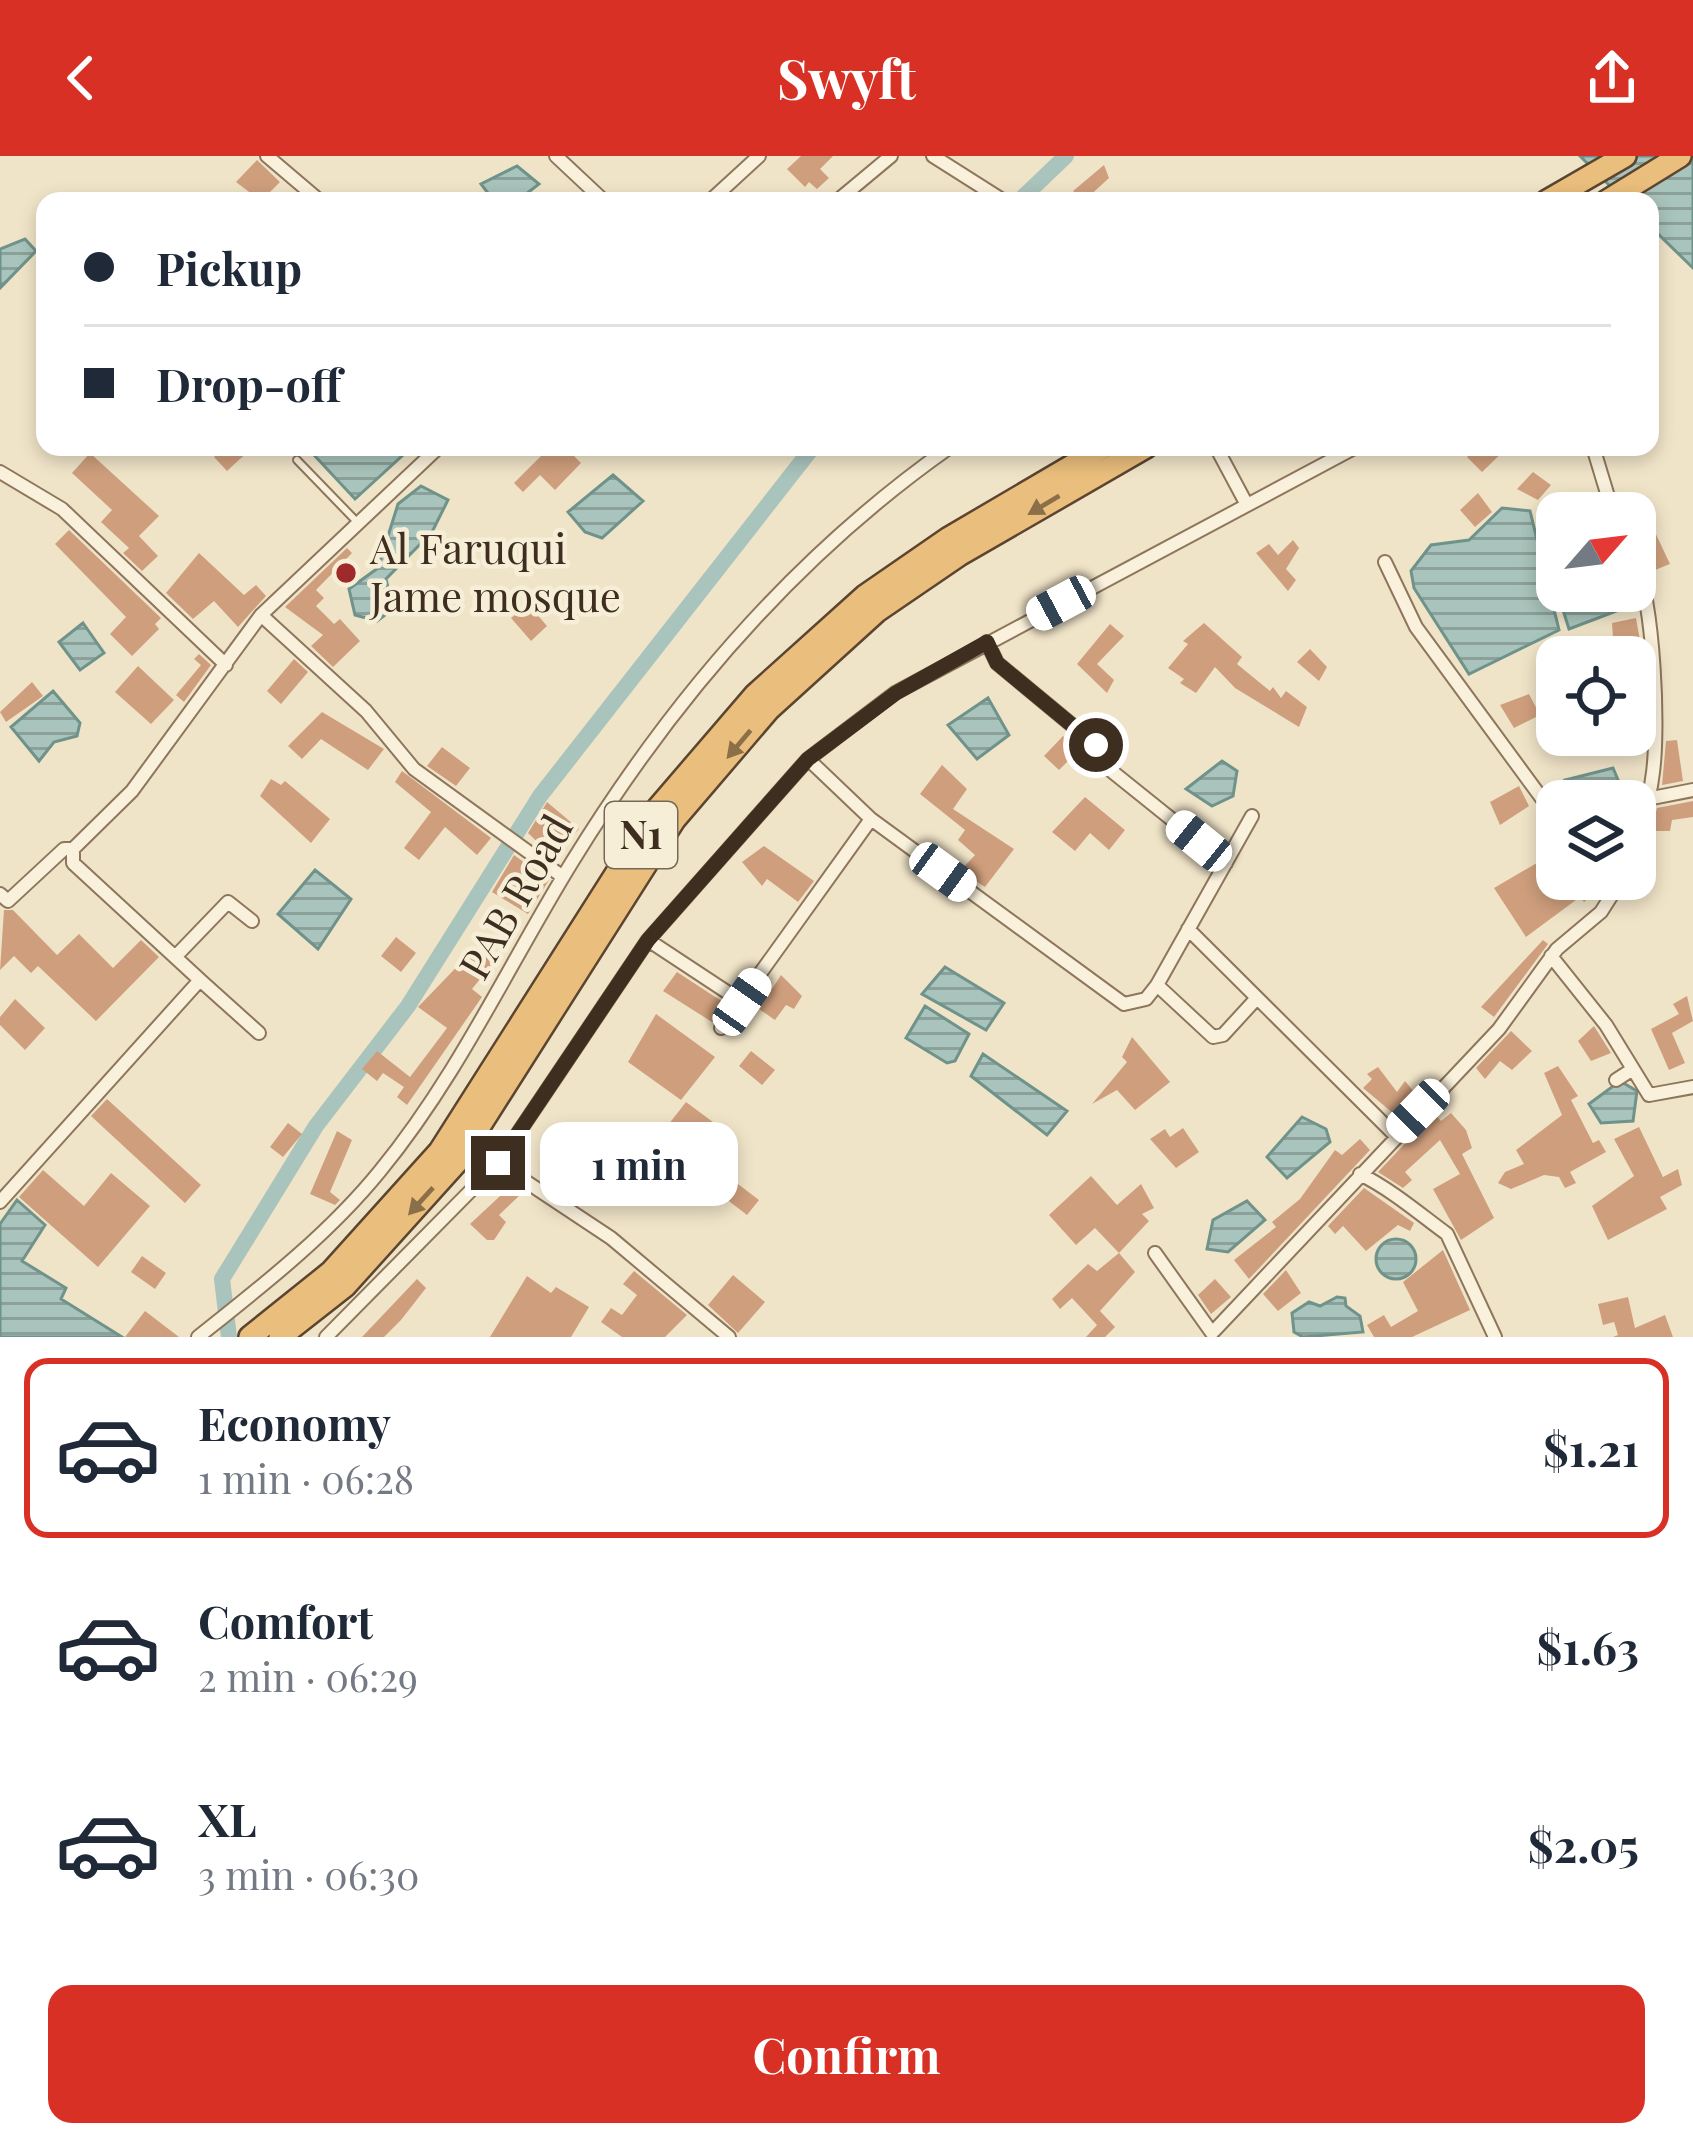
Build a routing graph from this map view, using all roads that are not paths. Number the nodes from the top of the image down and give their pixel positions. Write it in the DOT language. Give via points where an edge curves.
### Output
graph roads {
  1 [pos="267,156"];
  2 [pos="556,156"];
  3 [pos="759,156"];
  4 [pos="891,156"];
  5 [pos="933,156"];
  6 [pos="1625,156"];
  7 [pos="1680,156"];
  8 [pos="309,192"];
  9 [pos="594,192"];
  10 [pos="720,192"];
  11 [pos="848,192"];
  12 [pos="992,192"];
  13 [pos="1563,192"];
  14 [pos="1622,192"];
  15 [pos="430,456"];
  16 [pos="939,456"];
  17 [pos="1090,456"];
  18 [pos="1130,456"];
  19 [pos="1221,456"];
  20 [pos="1339,456"];
  21 [pos="1596,456"];
  22 [pos="297,460"];
  23 [pos="0,472"];
  24 [pos="1606,492"];
  25 [pos="1247,505"];
  26 [pos="358,524"];
  27 [pos="1385,562"];
  28 [pos="1646,612"];
  29 [pos="261,615"];
  30 [pos="987,642"];
  31 [pos="226,664"];
  32 [pos="1096,745"];
  33 [pos="808,759"];
  34 [pos="1109,769"];
  35 [pos="1652,780"];
  36 [pos="1693,790"];
  37 [pos="1536,791"];
  38 [pos="1656,797"];
  39 [pos="1252,816"];
  40 [pos="871,820"];
  41 [pos="73,849"];
  42 [pos="1226,862"];
  43 [pos="563,877"];
  44 [pos="0,894"];
  45 [pos="1609,900"];
  46 [pos="252,921"];
  47 [pos="1188,929"];
  48 [pos="648,940"];
  49 [pos="1551,956"];
  50 [pos="176,957"];
  51 [pos="200,980"];
  52 [pos="1157,985"];
  53 [pos="1256,998"];
  54 [pos="742,1002"];
  55 [pos="721,1028"];
  56 [pos="259,1033"];
  57 [pos="1633,1069"];
  58 [pos="1616,1080"];
  59 [pos="1693,1087"];
  60 [pos="618,1132"];
  61 [pos="1395,1135"];
  62 [pos="498,1163"];
  63 [pos="1360,1174"];
  64 [pos="0,1202"];
  65 [pos="565,1206"];
  66 [pos="1155,1253"];
  67 [pos="277,1328"];
  68 [pos="204,1333"];
  69 [pos="1211,1334"];
  70 [pos="250,1337"];
  71 [pos="326,1337"];
  72 [pos="730,1337"];
  73 [pos="1495,1337"];
  1 -- 8 [label="street"];
  2 -- 9 [label="street"];
  3 -- 10 [label="street"];
  4 -- 11 [label="street"];
  5 -- 12 [label="street"];
  6 -- 13 [label="highway"];
  7 -- 14 [label="highway"];
  15 -- 26 [label="street"];
  16 -- 43 [label="street, PAB Road" via="818,556 717,660"];
  17 -- 67 [label="highway, N1" via="865,596 755,695 658,808 440,1151"];
  18 -- 67 [label="highway, N1, one-way" via="878,611 769,709 674,820 455,1163 345,1286"];
  19 -- 25 [label="street"];
  20 -- 25 [label="street"];
  21 -- 24 [label="street"];
  22 -- 26 [label="lane"];
  23 -- 31 [label="street" via="62,509"];
  25 -- 30 [label="street"];
  26 -- 29 [label="street"];
  27 -- 37 [label="street" via="1416,627"];
  28 -- 35 [label="street"];
  29 -- 31 [label="street"];
  29 -- 43 [label="street" via="366,711 414,770"];
  30 -- 32 [label="street" via="997,663"];
  30 -- 33 [label="street" via="896,693"];
  31 -- 41 [label="street" via="132,791"];
  33 -- 40 [label="street"];
  33 -- 48 [label="street"];
  34 -- 42 [label="street"];
  36 -- 38 [label="street"];
  39 -- 42 [label="street"];
  40 -- 52 [label="street" via="1124,1004 1146,999"];
  40 -- 54 [label="street"];
  41 -- 44 [label="street" via="8,901"];
  41 -- 50 [label="street" via="73,863"];
  42 -- 47 [label="street"];
  43 -- 68 [label="street, PAB Road" via="422,1117 350,1206"];
  45 -- 49 [label="street"];
  46 -- 50 [label="street" via="229,902"];
  47 -- 52 [label="street"];
  47 -- 53 [label="street"];
  48 -- 54 [label="street"];
  48 -- 62 [label="street"];
  49 -- 57 [label="street"];
  49 -- 61 [label="street" via="1499,1029"];
  50 -- 51 [label="street"];
  51 -- 56 [label="street"];
  51 -- 64 [label="street"];
  52 -- 53 [label="street" via="1213,1037"];
  53 -- 61 [label="street"];
  54 -- 55 [label="street"];
  57 -- 58 [label="street"];
  57 -- 59 [label="street" via="1649,1095"];
  60 -- 65 [label="street"];
  61 -- 63 [label="street"];
  62 -- 65 [label="street"];
  62 -- 71 [label="street"];
  63 -- 69 [label="street"];
  63 -- 73 [label="street" via="1447,1234"];
  65 -- 72 [label="street"];
  66 -- 69 [label="street"];
  67 -- 70 [label="highway, N1"];
}
